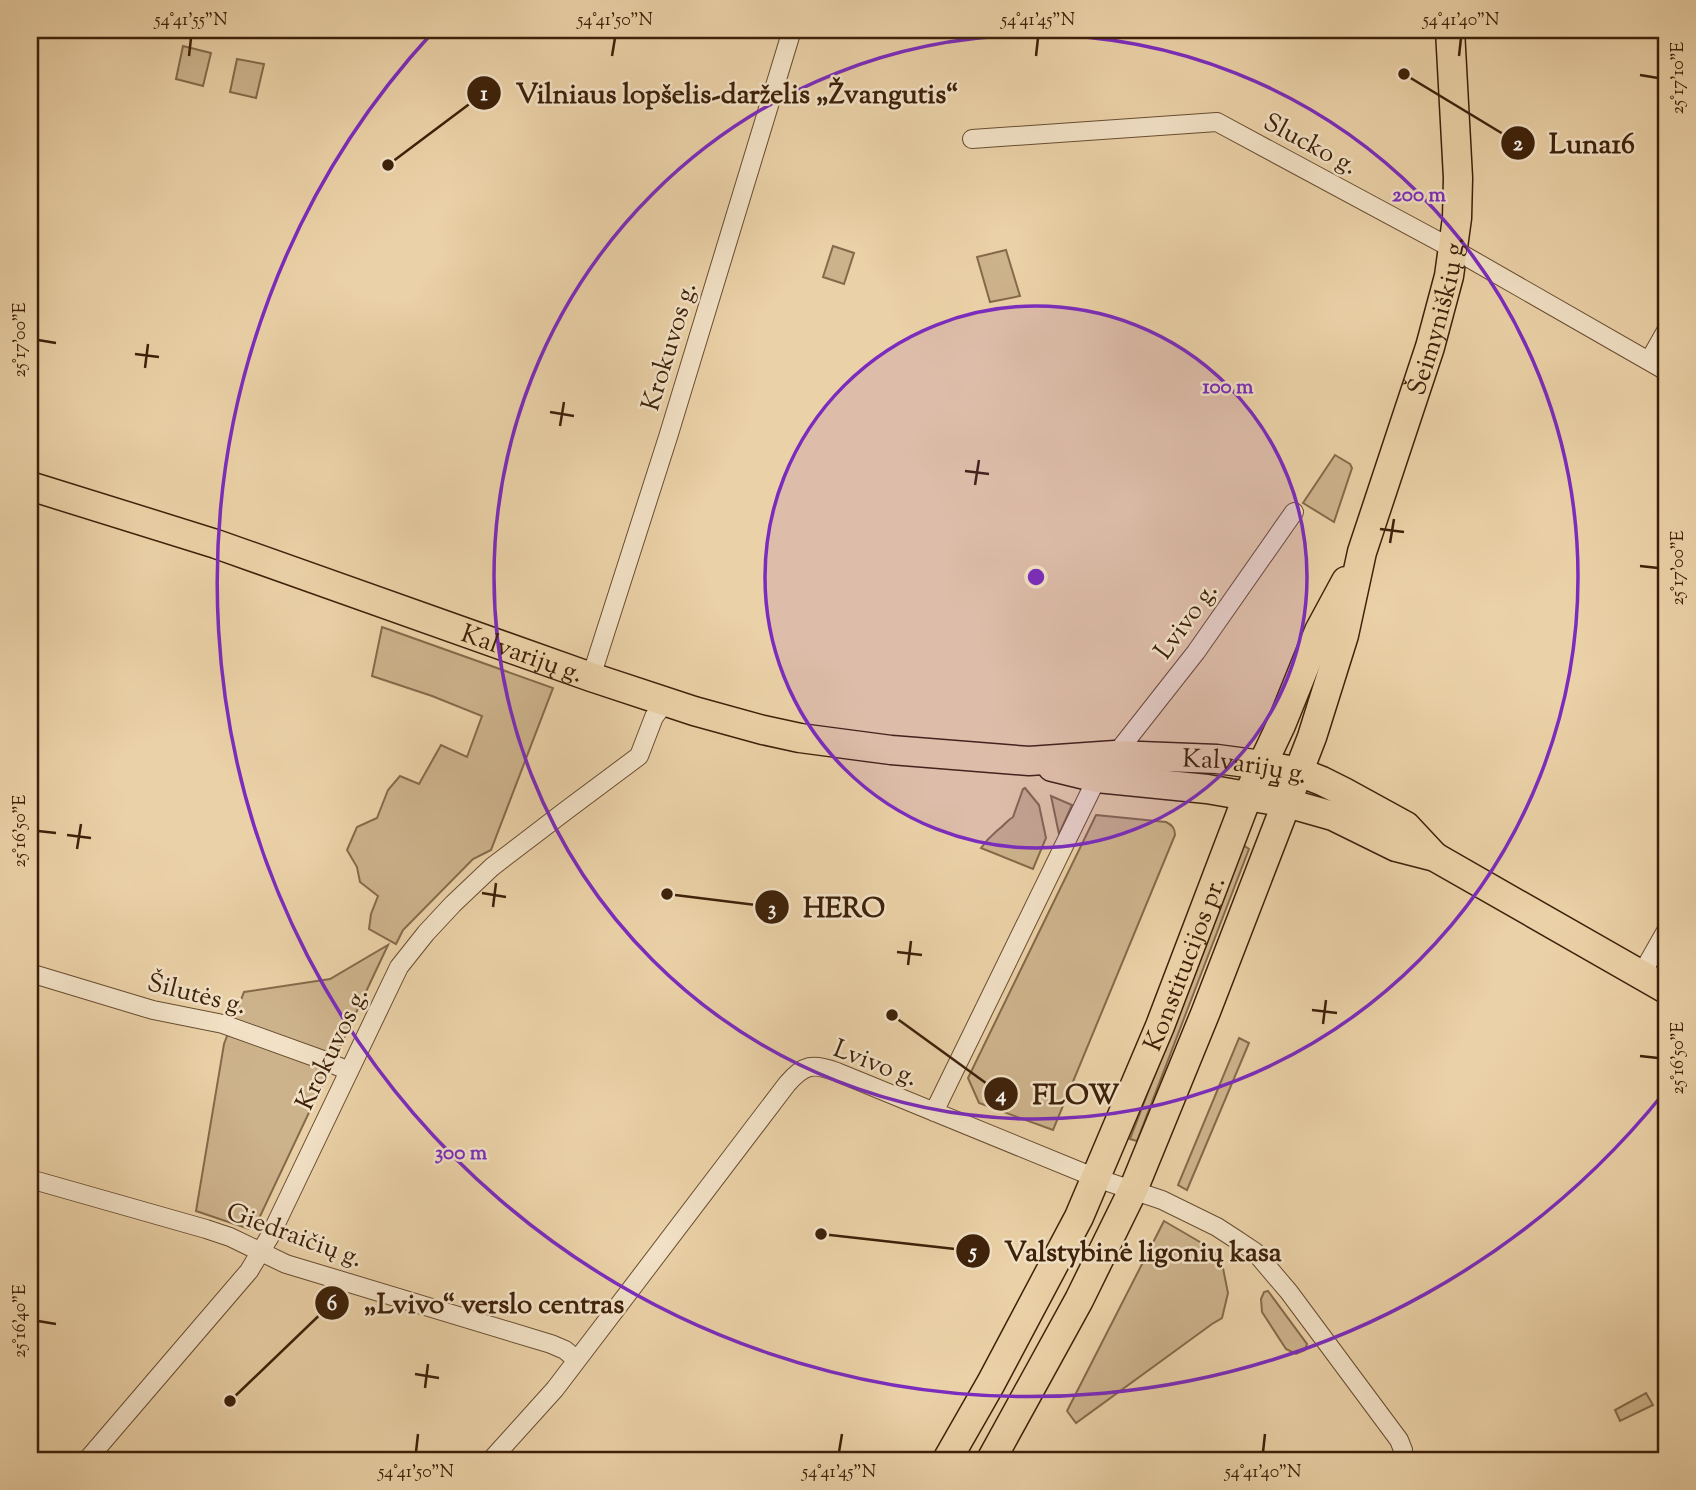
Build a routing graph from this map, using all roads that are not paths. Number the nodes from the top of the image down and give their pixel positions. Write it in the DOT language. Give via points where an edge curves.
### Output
graph roads {
  1 [pos="792,30"];
  2 [pos="1450,30"];
  3 [pos="972,139"];
  4 [pos="1453,249"];
  5 [pos="1666,331"];
  6 [pos="1649,361"];
  7 [pos="1666,371"];
  8 [pos="30,486"];
  9 [pos="1294,512"];
  10 [pos="1362,552"];
  11 [pos="591,677"];
  12 [pos="666,701"];
  13 [pos="1115,755"];
  14 [pos="1029,761"];
  15 [pos="1262,765"];
  16 [pos="1299,772"];
  17 [pos="1097,778"];
  18 [pos="1248,795"];
  19 [pos="1287,803"];
  20 [pos="1434,857"];
  21 [pos="1666,931"];
  22 [pos="30,973"];
  23 [pos="1641,975"];
  24 [pos="1666,989"];
  25 [pos="349,1071"];
  26 [pos="934,1112"];
  27 [pos="1097,1178"];
  28 [pos="30,1179"];
  29 [pos="1133,1190"];
  30 [pos="261,1252"];
  31 [pos="577,1360"];
  32 [pos="1403,1450"];
  33 [pos="87,1460"];
  34 [pos="491,1460"];
  35 [pos="947,1460"];
  36 [pos="991,1460"];
  1 -- 11 [label="street, Krokuvos g."];
  2 -- 4 [label="main road, Šeimyniškių g." via="1458,178"];
  3 -- 4 [label="street, Slucko g." via="1217,122"];
  4 -- 6 [label="street, Slucko g."];
  4 -- 10 [label="main road, Šeimyniškių g." via="1430,347"];
  5 -- 6 [label="street"];
  6 -- 7 [label="street, Slucko g."];
  8 -- 11 [label="main road, Kalvarijų g." via="216,544"];
  9 -- 13 [label="street, Lvivo g." via="1196,652"];
  10 -- 15 [label="main road, Šeimyniškių g." via="1319,631"];
  10 -- 16 [label="main road, Šeimyniškių g." via="1343,635"];
  11 -- 12 [label="main road, Kalvarijų g."];
  12 -- 14 [label="main road, Kalvarijų g." via="800,738"];
  12 -- 25 [label="street, Krokuvos g." via="654,717 639,756 492,867 411,951"];
  13 -- 14 [label="main road, Kalvarijų g."];
  13 -- 15 [label="main road, Kalvarijų g."];
  14 -- 17 [label="main road, Kalvarijų g."];
  15 -- 16 [label="main road, Kalvarijų g."];
  15 -- 18 [label="main road, Konstitucijos pr."];
  16 -- 19 [label="main road, Konstitucijos pr."];
  16 -- 20 [label="main road, Kalvarijų g." via="1406,826"];
  17 -- 18 [label="main road, Kalvarijų g."];
  17 -- 26 [label="street, Lvivo g."];
  18 -- 19 [label="main road, Kalvarijų g."];
  18 -- 27 [label="main road, Konstitucijos pr."];
  19 -- 20 [label="main road, Kalvarijų g." via="1333,816 1396,847"];
  19 -- 29 [label="main road, Konstitucijos pr."];
  20 -- 23 [label="main road, Kalvarijų g."];
  21 -- 23 [label="street"];
  22 -- 25 [label="street, Šilutės g." via="153,1010 236,1028"];
  23 -- 24 [label="main road, Kalvarijų g."];
  25 -- 30 [label="street, Krokuvos g."];
  26 -- 27 [label="street"];
  26 -- 31 [label="street, Lvivo g." via="822,1067 803,1068"];
  27 -- 29 [label="street"];
  27 -- 35 [label="main road, Konstitucijos pr."];
  28 -- 30 [label="street, Giedraičių g." via="206,1229"];
  29 -- 32 [label="street" via="1217,1227 1255,1252"];
  29 -- 36 [label="main road, Konstitucijos pr."];
  30 -- 31 [label="street, Giedraičių g." via="286,1264 551,1344"];
  30 -- 33 [label="street, Krokuvos g." via="249,1272"];
  31 -- 34 [label="street, Lvivo g."];
}
